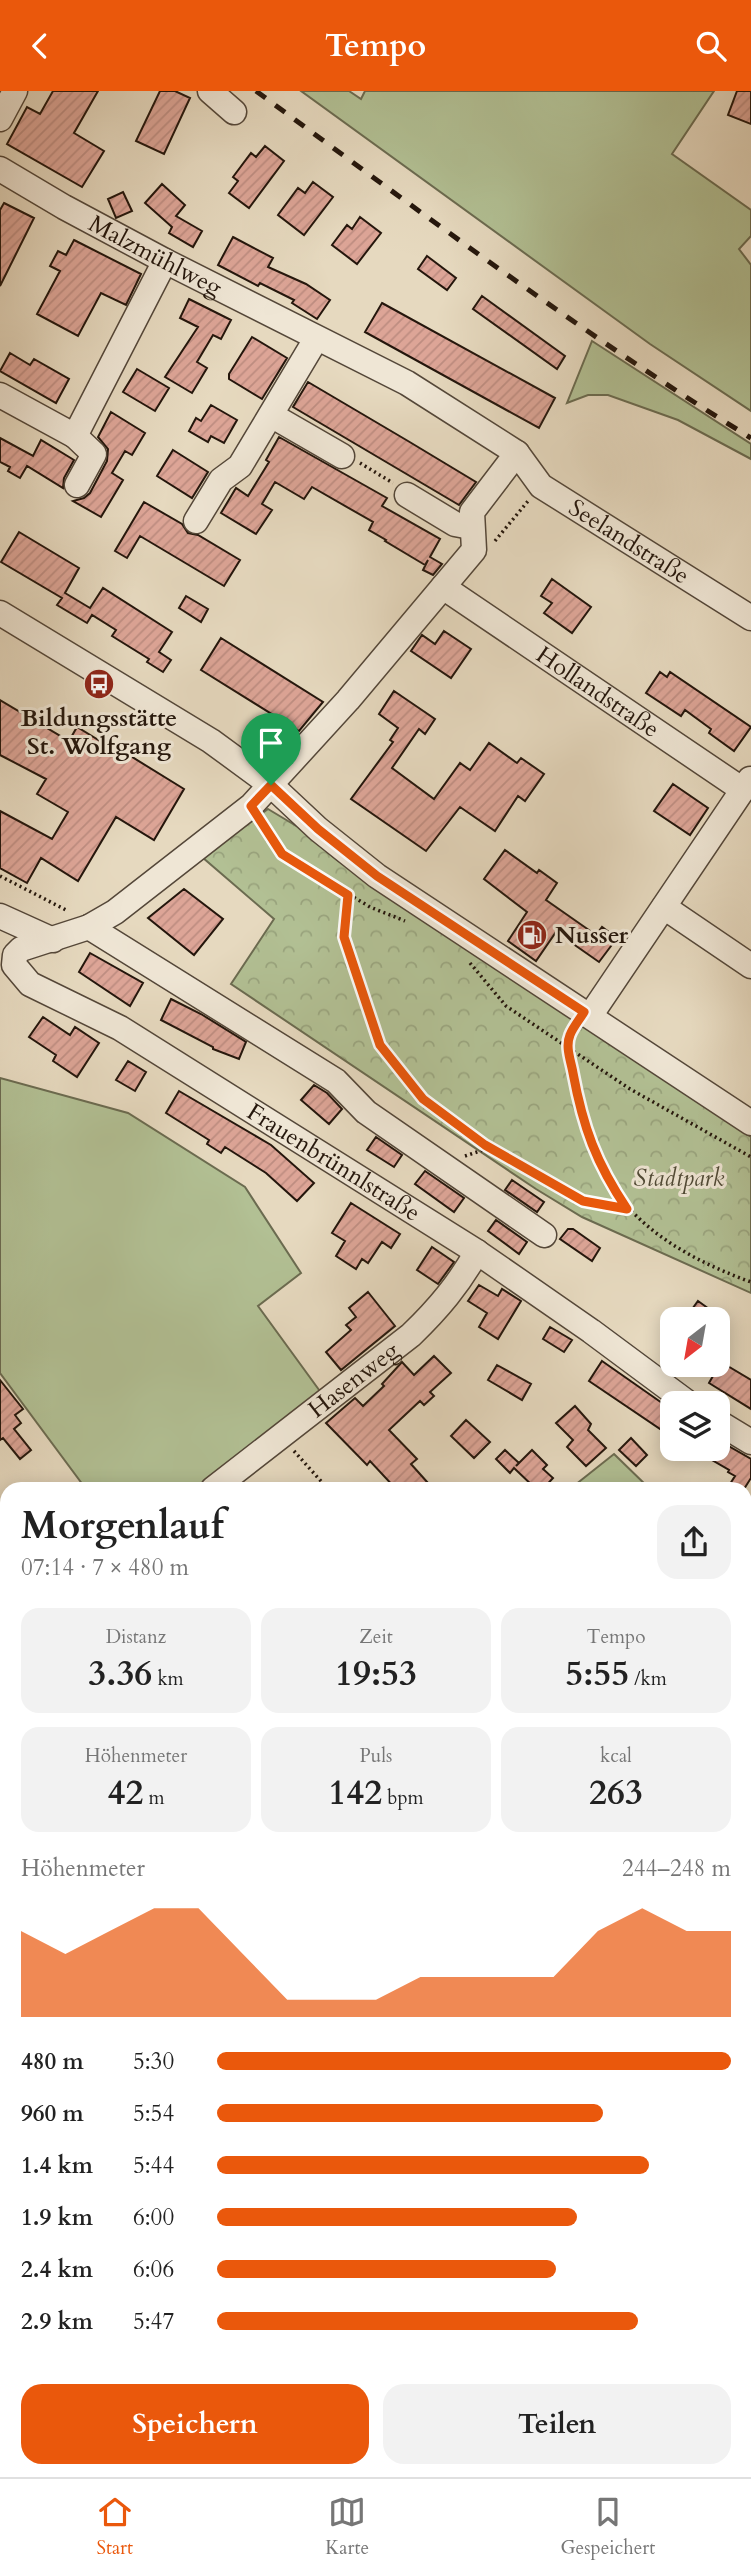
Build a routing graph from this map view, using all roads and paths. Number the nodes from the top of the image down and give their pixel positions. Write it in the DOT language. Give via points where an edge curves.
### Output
graph roads {
  1 [pos="15,91"];
  2 [pos="210,91"];
  3 [pos="234,112"];
  4 [pos="0,119"];
  5 [pos="0,169"];
  6 [pos="164,261"];
  7 [pos="316,339"];
  8 [pos="0,395"];
  9 [pos="271,415"];
  10 [pos="75,436"];
  11 [pos="517,453"];
  12 [pos="342,456"];
  13 [pos="76,485"];
  14 [pos="541,486"];
  15 [pos="407,495"];
  16 [pos="196,521"];
  17 [pos="471,527"];
  18 [pos="488,549"];
  19 [pos="443,587"];
  20 [pos="0,613"];
  21 [pos="751,618"];
  22 [pos="271,785"];
  23 [pos="748,787"];
  24 [pos="251,806"];
  25 [pos="0,876"];
  26 [pos="348,895"];
  27 [pos="664,907"];
  28 [pos="0,916"];
  29 [pos="82,920"];
  30 [pos="414,924"];
  31 [pos="53,940"];
  32 [pos="464,956"];
  33 [pos="751,966"];
  34 [pos="587,1014"];
  35 [pos="568,1047"];
  36 [pos="751,1123"];
  37 [pos="489,1148"];
  38 [pos="472,1155"];
  39 [pos="751,1157"];
  40 [pos="627,1209"];
  41 [pos="544,1235"];
  42 [pos="477,1252"];
  43 [pos="751,1282"];
  44 [pos="672,1391"];
  45 [pos="730,1429"];
  46 [pos="281,1436"];
  47 [pos="751,1442"];
  48 [pos="222,1482"];
  49 [pos="322,1482"];
  1 -- 4 [label="street"];
  2 -- 3 [label="street"];
  5 -- 6 [label="street, Malzmühlweg"];
  6 -- 7 [label="street, Malzmühlweg"];
  6 -- 10 [label="street"];
  7 -- 9 [label="street"];
  7 -- 11 [label="street, Malzmühlweg" via="407,383"];
  8 -- 10 [label="street"];
  9 -- 12 [label="street"];
  9 -- 16 [label="street" via="240,466 222,480"];
  10 -- 13 [label="street" via="94,454"];
  11 -- 14 [label="street, Seelandstraße"];
  11 -- 17 [label="street" via="472,512"];
  12 -- 15 [label="path" via="354,459"];
  14 -- 18 [label="path"];
  14 -- 21 [label="street, Seelandstraße"];
  15 -- 17 [label="street" via="455,524"];
  17 -- 19 [label="street" via="474,550"];
  19 -- 22 [label="street"];
  19 -- 23 [label="street, Hollandstraße"];
  20 -- 22 [label="street" via="211,741"];
  22 -- 24 [label="street, Frauenbrünnlstraße"];
  22 -- 34 [label="street" via="377,876"];
  23 -- 27 [label="street"];
  24 -- 26 [label="path" via="282,854"];
  24 -- 29 [label="street, Frauenbrünnlstraße" via="116,912"];
  25 -- 29 [label="path"];
  26 -- 30 [label="path"];
  26 -- 37 [label="path" via="344,937 380,1045 423,1099"];
  27 -- 33 [label="street"];
  27 -- 34 [label="street"];
  28 -- 31 [label="street"];
  29 -- 31 [label="street, Frauenbrünnlstraße"];
  29 -- 41 [label="street" via="336,1081 366,1112"];
  31 -- 42 [label="street, Frauenbrünnlstraße" via="15,955 14,965 30,984 120,1028"];
  32 -- 35 [label="path" via="506,1006"];
  34 -- 35 [label="path" via="570,1035"];
  34 -- 36 [label="street"];
  35 -- 39 [label="path" via="630,1089"];
  35 -- 40 [label="path" via="588,1139"];
  37 -- 38 [label="path"];
  37 -- 40 [label="path" via="583,1201"];
  40 -- 43 [label="path" via="667,1242"];
  42 -- 44 [label="street, Frauenbrünnlstraße"];
  42 -- 46 [label="street, Hasenweg" via="457,1287 420,1326"];
  45 -- 47 [label="street"];
  46 -- 48 [label="street, Hasenweg"];
  46 -- 49 [label="path"];
}
